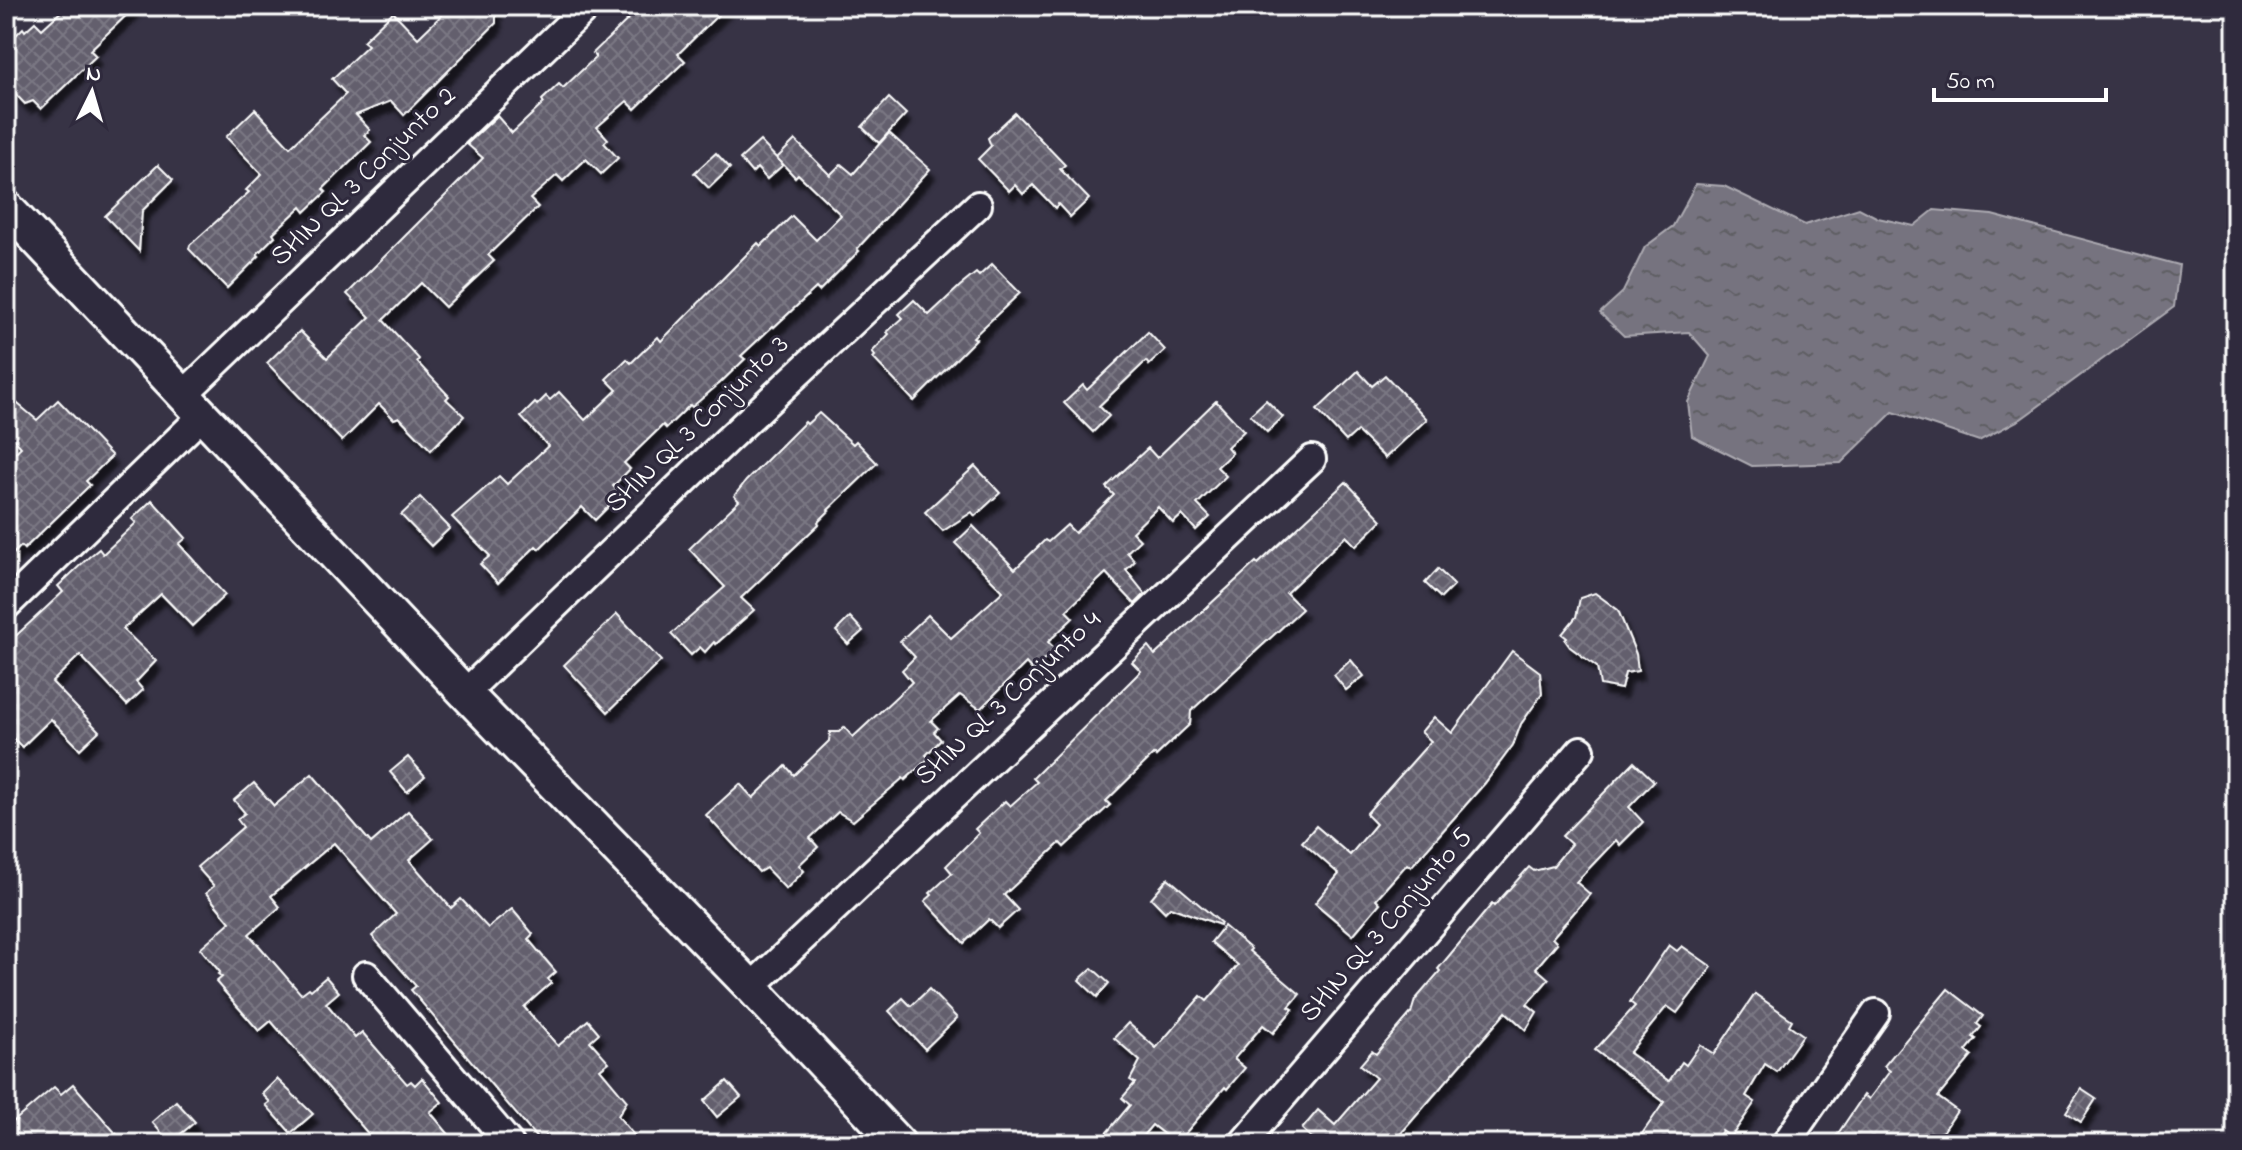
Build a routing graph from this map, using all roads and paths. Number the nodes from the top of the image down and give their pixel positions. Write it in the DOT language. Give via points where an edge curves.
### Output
graph roads {
  1 [pos="588,6"];
  2 [pos="978,205"];
  3 [pos="6,207"];
  4 [pos="194,404"];
  5 [pos="1312,459"];
  6 [pos="6,606"];
  7 [pos="465,693"];
  8 [pos="1581,750"];
  9 [pos="366,975"];
  10 [pos="751,987"];
  11 [pos="1876,1013"];
  12 [pos="510,1144"];
  13 [pos="899,1144"];
  14 [pos="1242,1144"];
  15 [pos="1785,1144"];
  1 -- 4 [label="street, SHIN QL 3 Conjunto 2"];
  2 -- 7 [label="street, SHIN QL 3 Conjunto 3"];
  3 -- 4 [label="street"];
  4 -- 6 [label="street, SHIN QL 3 Conjunto 2"];
  4 -- 7 [label="street"];
  5 -- 10 [label="street, SHIN QL 3 Conjunto 4"];
  7 -- 10 [label="street"];
  8 -- 14 [label="street, SHIN QL 3 Conjunto 5"];
  9 -- 12 [label="street"];
  10 -- 13 [label="street"];
  11 -- 15 [label="street"];
}
